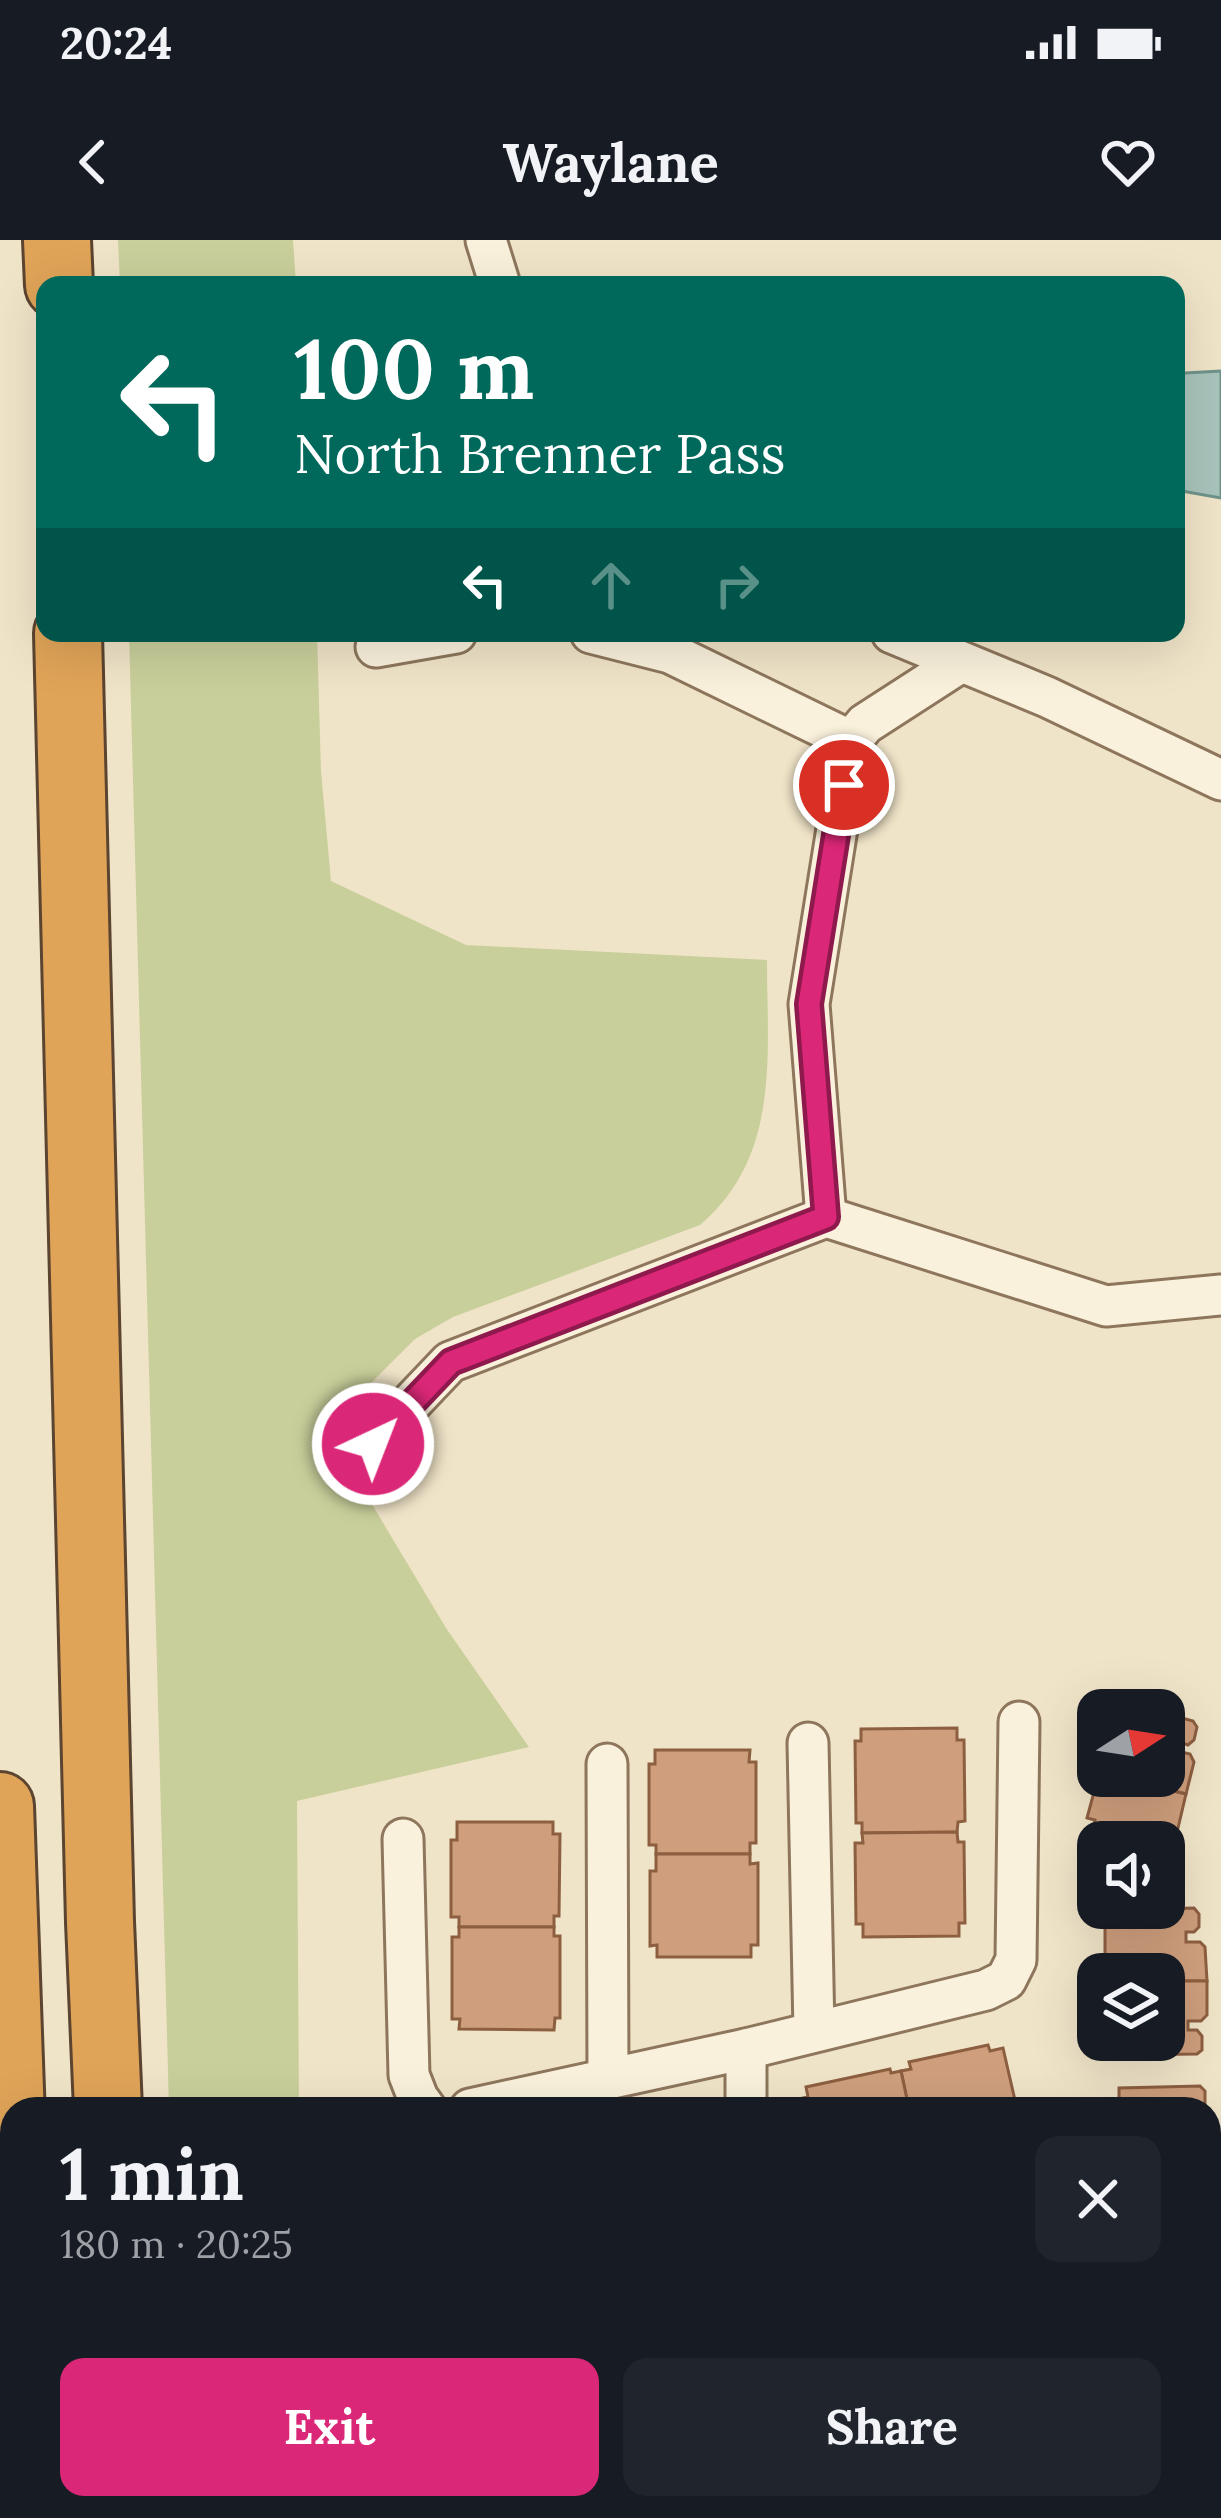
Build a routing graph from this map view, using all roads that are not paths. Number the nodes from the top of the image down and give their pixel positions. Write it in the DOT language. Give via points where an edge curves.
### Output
graph roads {
  1 [pos="57,240"];
  2 [pos="486,240"];
  3 [pos="58,276"];
  4 [pos="497,276"];
  5 [pos="68,642"];
  6 [pos="401,642"];
  7 [pos="627,642"];
  8 [pos="913,642"];
  9 [pos="376,646"];
  10 [pos="961,662"];
  11 [pos="851,741"];
  12 [pos="1221,780"];
  13 [pos="826,1217"];
  14 [pos="1221,1295"];
  15 [pos="373,1444"];
  16 [pos="1018,1723"];
  17 [pos="808,1743"];
  18 [pos="607,1764"];
  19 [pos="0,1806"];
  20 [pos="403,1839"];
  21 [pos="814,2031"];
  22 [pos="746,2049"];
  23 [pos="608,2080"];
  24 [pos="10,2097"];
  25 [pos="107,2097"];
  26 [pos="418,2097"];
  27 [pos="527,2097"];
  28 [pos="746,2097"];
  1 -- 3 [label="highway"];
  2 -- 4 [label="street"];
  5 -- 25 [label="highway"];
  6 -- 9 [label="street"];
  7 -- 11 [label="street" via="670,653"];
  8 -- 10 [label="street"];
  10 -- 11 [label="street"];
  10 -- 12 [label="street"];
  11 -- 13 [label="street" via="809,1004"];
  13 -- 14 [label="street" via="1106,1306"];
  13 -- 15 [label="street" via="451,1362"];
  16 -- 21 [label="street" via="1016,1960 1006,1981"];
  17 -- 21 [label="street"];
  18 -- 23 [label="street"];
  19 -- 24 [label="highway"];
  20 -- 26 [label="street" via="409,2074"];
  21 -- 22 [label="street"];
  22 -- 23 [label="street"];
  22 -- 28 [label="street"];
  23 -- 27 [label="street"];
}
